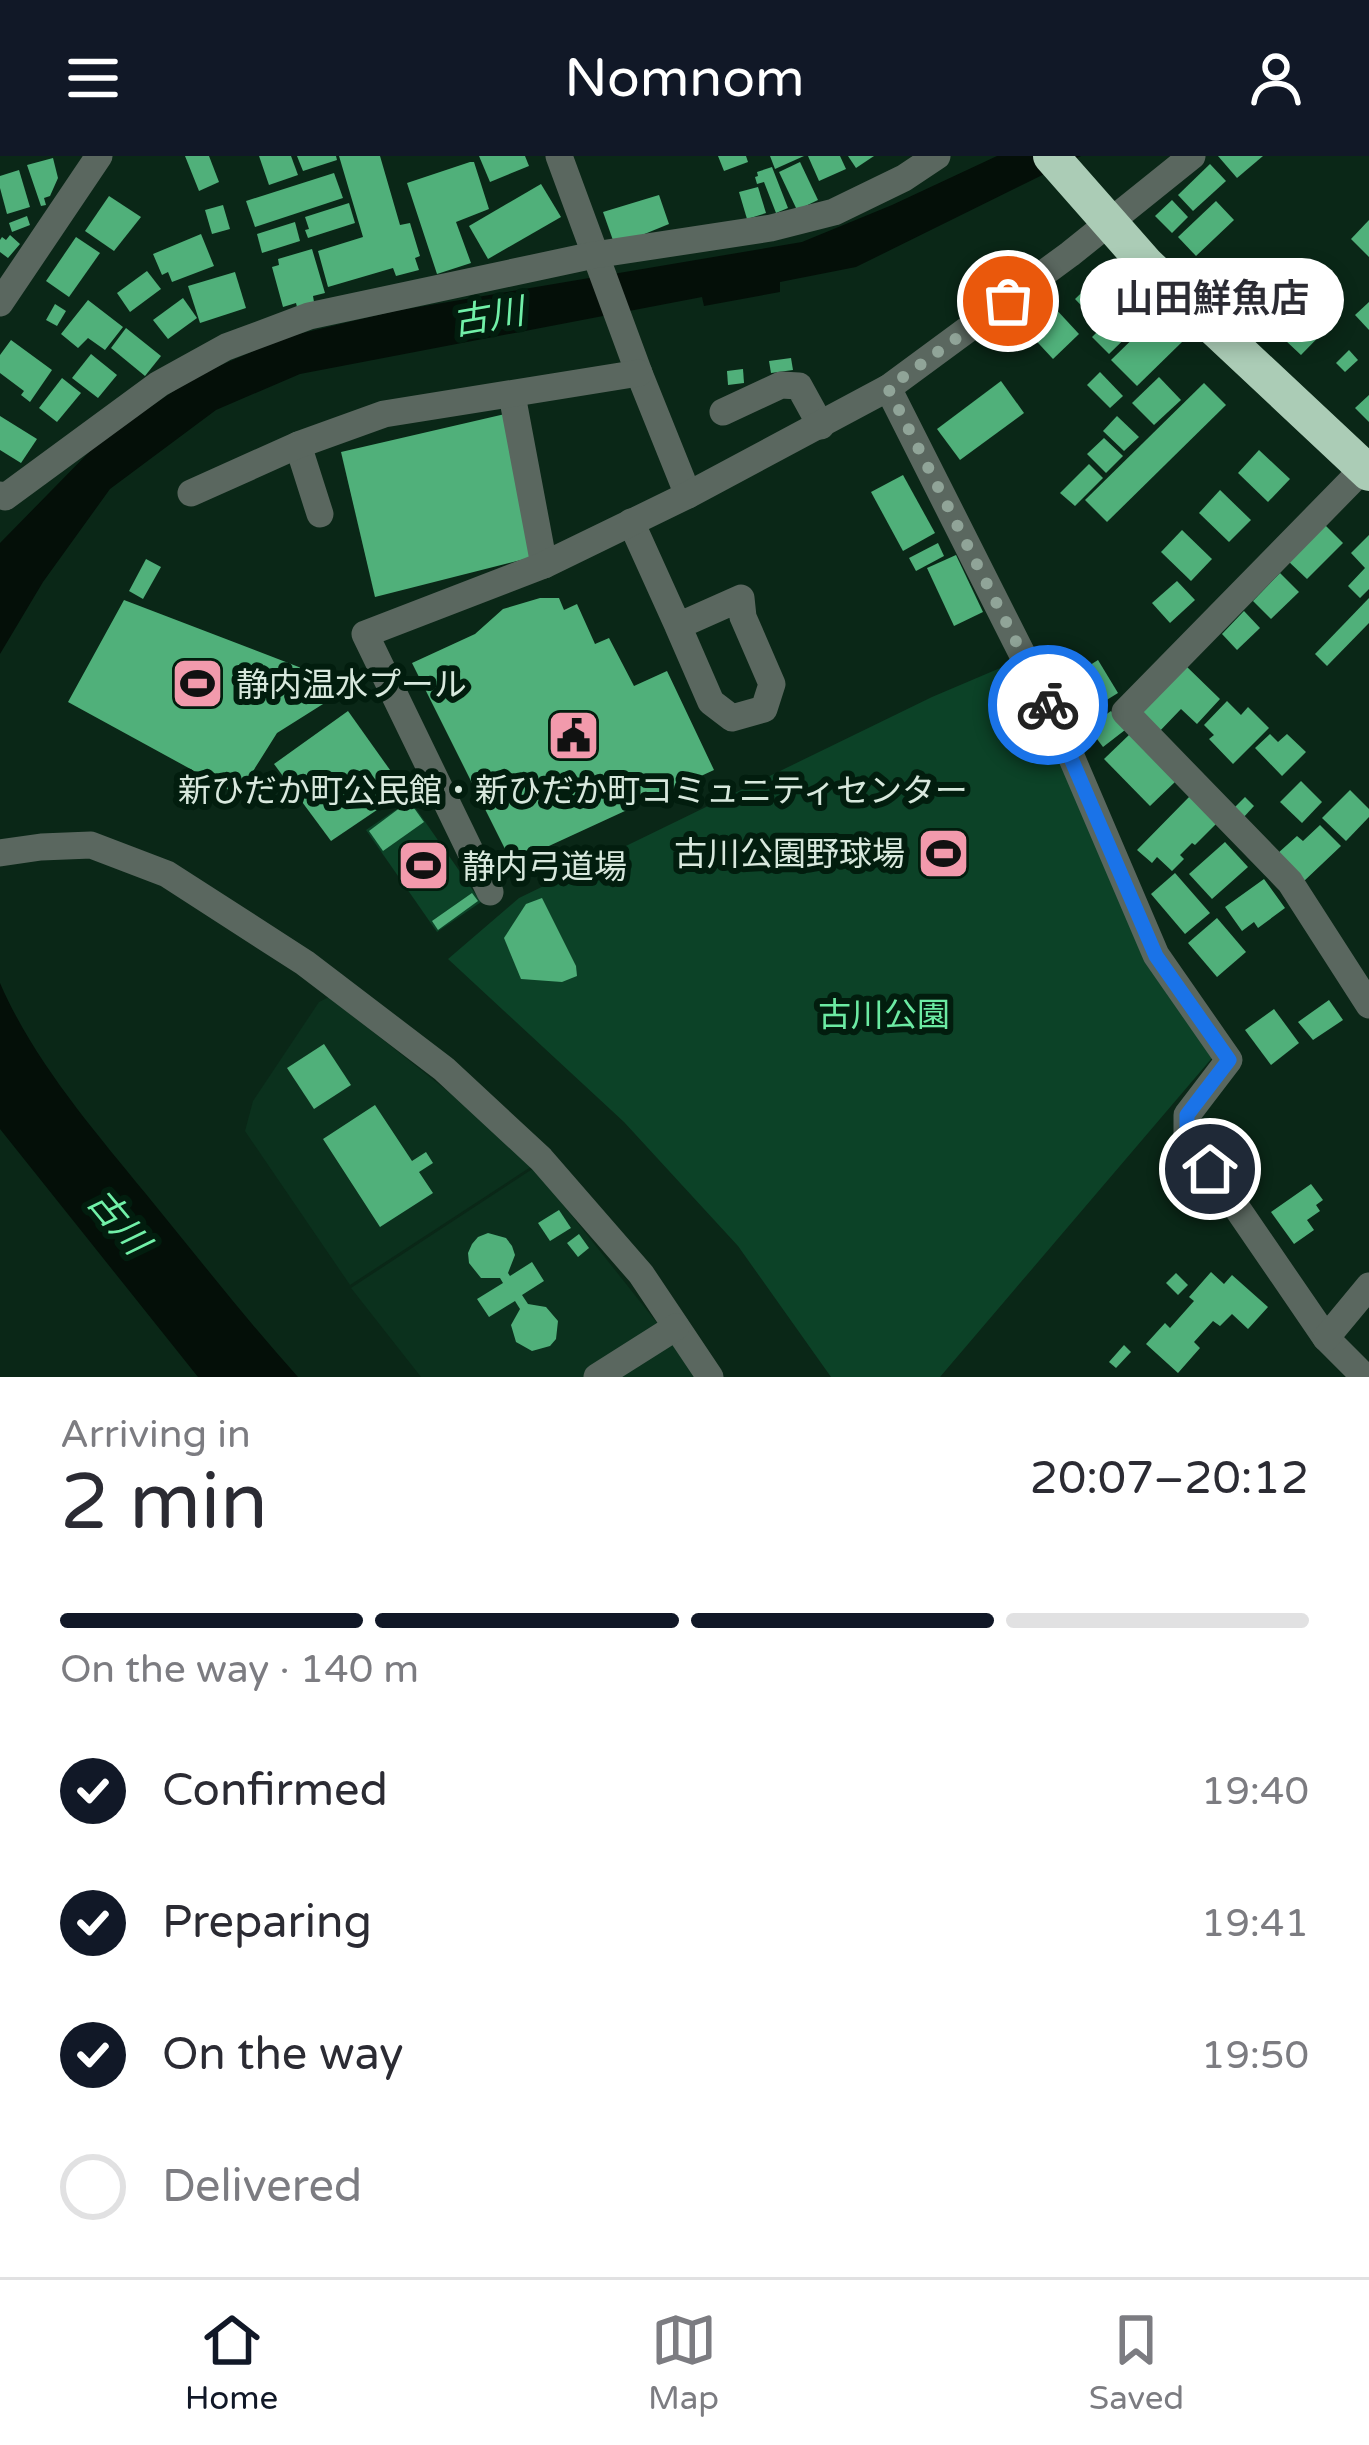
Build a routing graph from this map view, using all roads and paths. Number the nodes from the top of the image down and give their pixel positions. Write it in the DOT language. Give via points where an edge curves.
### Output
graph roads {
  1 [pos="99,156"];
  2 [pos="559,156"];
  3 [pos="937,156"];
  4 [pos="1192,156"];
  5 [pos="1062,169"];
  6 [pos="1108,223"];
  7 [pos="594,255"];
  8 [pos="0,303"];
  9 [pos="639,373"];
  10 [pos="888,388"];
  11 [pos="512,395"];
  12 [pos="723,412"];
  13 [pos="821,426"];
  14 [pos="298,445"];
  15 [pos="1367,468"];
  16 [pos="191,493"];
  17 [pos="0,495"];
  18 [pos="688,495"];
  19 [pos="320,514"];
  20 [pos="631,522"];
  21 [pos="544,565"];
  22 [pos="678,626"];
  23 [pos="0,853"];
  24 [pos="490,892"];
  25 [pos="1369,1005"];
  26 [pos="1369,1286"];
  27 [pos="676,1327"];
  28 [pos="1326,1338"];
  29 [pos="597,1377"];
  30 [pos="710,1377"];
  31 [pos="1365,1377"];
  1 -- 8 [label="street"];
  2 -- 7 [label="street"];
  3 -- 7 [label="street" via="834,212"];
  4 -- 6 [label="street"];
  5 -- 6 [label="highway"];
  6 -- 10 [label="street"];
  6 -- 15 [label="highway"];
  7 -- 9 [label="street"];
  7 -- 17 [label="street" via="309,316 226,347"];
  9 -- 11 [label="street"];
  9 -- 18 [label="street"];
  10 -- 13 [label="street"];
  10 -- 28 [label="street" via="1056,721 1156,956 1229,1060 1187,1115 1187,1136"];
  11 -- 14 [label="street" via="384,414"];
  11 -- 21 [label="street"];
  12 -- 13 [label="street" via="781,385 799,386"];
  13 -- 18 [label="street"];
  14 -- 16 [label="street"];
  14 -- 19 [label="street"];
  15 -- 25 [label="street" via="1125,712 1317,914"];
  18 -- 20 [label="street"];
  20 -- 21 [label="street"];
  20 -- 22 [label="street"];
  21 -- 24 [label="street" via="365,634"];
  23 -- 27 [label="street" via="91,845 167,874 305,963 444,1069 541,1159"];
  26 -- 28 [label="street"];
  27 -- 29 [label="street"];
  27 -- 30 [label="street"];
  28 -- 31 [label="street"];
}
